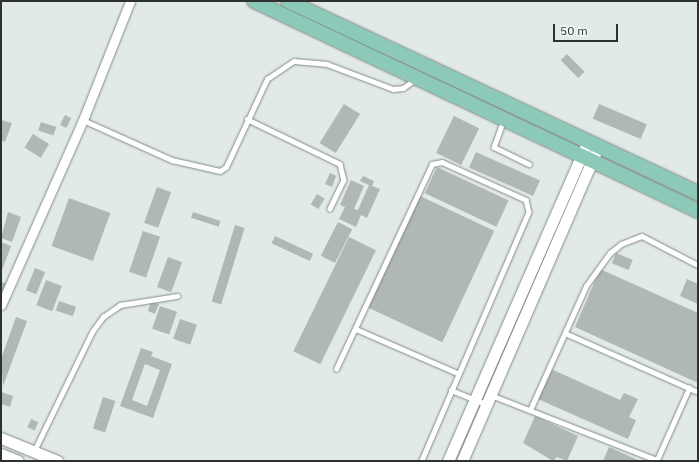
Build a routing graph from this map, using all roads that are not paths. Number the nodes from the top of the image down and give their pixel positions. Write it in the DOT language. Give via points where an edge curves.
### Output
graph roads {
  1 [pos="130,1"];
  2 [pos="288,1"];
  3 [pos="256,2"];
  4 [pos="418,77"];
  5 [pos="466,92"];
  6 [pos="505,118"];
  7 [pos="247,119"];
  8 [pos="84,120"];
  9 [pos="593,143"];
  10 [pos="587,158"];
  11 [pos="529,164"];
  12 [pos="692,190"];
  13 [pos="678,202"];
  14 [pos="330,209"];
  15 [pos="698,211"];
  16 [pos="698,265"];
  17 [pos="177,296"];
  18 [pos="1,305"];
  19 [pos="356,329"];
  20 [pos="565,333"];
  21 [pos="336,369"];
  22 [pos="457,373"];
  23 [pos="690,388"];
  24 [pos="451,390"];
  25 [pos="698,392"];
  26 [pos="477,395"];
  27 [pos="488,399"];
  28 [pos="530,410"];
  29 [pos="1,438"];
  30 [pos="34,451"];
  31 [pos="1,454"];
  32 [pos="18,461"];
  33 [pos="57,461"];
  34 [pos="422,461"];
  35 [pos="448,461"];
  36 [pos="462,461"];
  1 -- 8 [label="street"];
  2 -- 5 [label="main road"];
  3 -- 4 [label="main road"];
  4 -- 5 [label="main road"];
  4 -- 7 [label="lane" via="397,89 327,64 294,61 267,79"];
  5 -- 6 [label="main road"];
  5 -- 9 [label="main road"];
  6 -- 10 [label="main road"];
  6 -- 11 [label="lane" via="494,147"];
  7 -- 8 [label="lane" via="226,167 220,171 172,160"];
  7 -- 14 [label="lane" via="340,164 344,180"];
  8 -- 18 [label="street"];
  9 -- 10 [label="street"];
  9 -- 12 [label="main road"];
  10 -- 13 [label="main road"];
  10 -- 26 [label="street"];
  10 -- 27 [label="street"];
  12 -- 13 [label="main road"];
  13 -- 15 [label="main road"];
  16 -- 20 [label="lane" via="649,237 628,240 607,256 589,279"];
  17 -- 30 [label="lane" via="120,305 103,317 92,332"];
  19 -- 21 [label="lane"];
  19 -- 22 [label="lane"];
  19 -- 22 [label="lane" via="432,164 442,162 495,184 526,200 529,212"];
  20 -- 23 [label="lane"];
  20 -- 28 [label="lane"];
  22 -- 24 [label="lane"];
  23 -- 25 [label="lane"];
  23 -- 28 [label="lane" via="657,460"];
  24 -- 26 [label="lane"];
  24 -- 34 [label="lane"];
  26 -- 27 [label="lane"];
  26 -- 27 [label="lane"];
  26 -- 35 [label="street"];
  27 -- 28 [label="lane"];
  27 -- 36 [label="street"];
  29 -- 30 [label="street"];
  30 -- 33 [label="street"];
  31 -- 32 [label="street"];
}
